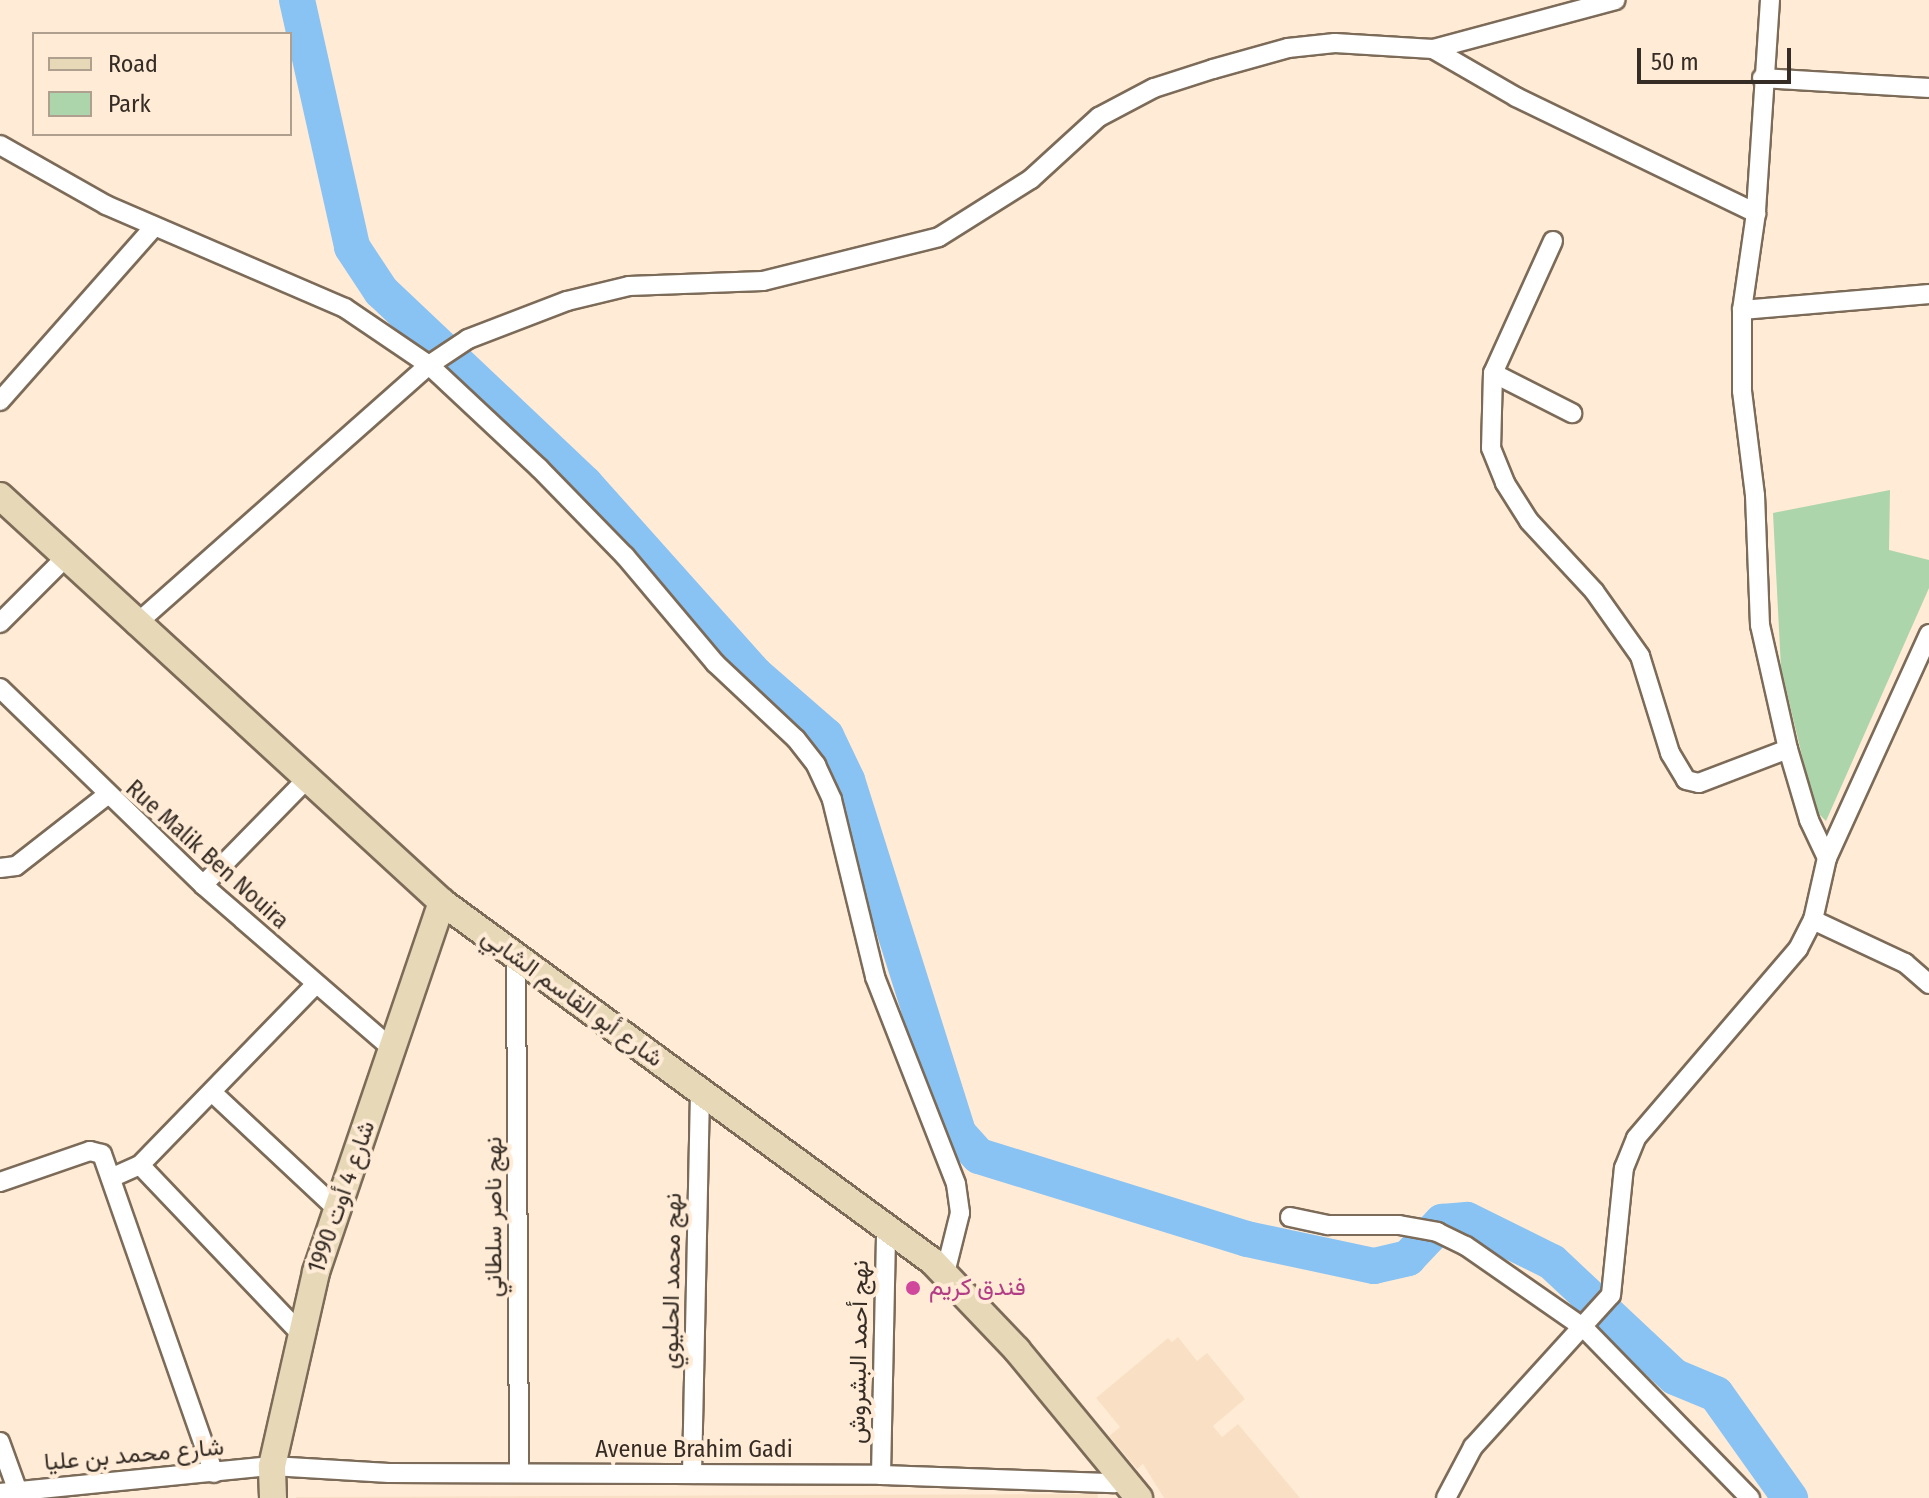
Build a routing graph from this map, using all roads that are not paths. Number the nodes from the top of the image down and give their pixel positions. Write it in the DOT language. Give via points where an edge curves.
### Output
graph roads {
  1 [pos="1616,0"];
  2 [pos="1770,0"];
  3 [pos="1433,49"];
  4 [pos="1762,78"];
  5 [pos="1929,88"];
  6 [pos="1,147"];
  7 [pos="1756,213"];
  8 [pos="154,227"];
  9 [pos="1553,241"];
  10 [pos="1929,294"];
  11 [pos="1742,310"];
  12 [pos="435,361"];
  13 [pos="1493,373"];
  14 [pos="0,401"];
  15 [pos="1572,413"];
  16 [pos="0,496"];
  17 [pos="65,558"];
  18 [pos="0,623"];
  19 [pos="135,625"];
  20 [pos="1929,634"];
  21 [pos="0,688"];
  22 [pos="1788,749"];
  23 [pos="305,781"];
  24 [pos="106,796"];
  25 [pos="1827,858"];
  26 [pos="4,868"];
  27 [pos="203,885"];
  28 [pos="442,902"];
  29 [pos="1813,920"];
  30 [pos="516,960"];
  31 [pos="1929,984"];
  32 [pos="315,985"];
  33 [pos="391,1048"];
  34 [pos="700,1090"];
  35 [pos="214,1094"];
  36 [pos="140,1165"];
  37 [pos="113,1177"];
  38 [pos="0,1182"];
  39 [pos="338,1210"];
  40 [pos="1290,1217"];
  41 [pos="886,1229"];
  42 [pos="945,1273"];
  43 [pos="1589,1323"];
  44 [pos="299,1332"];
  45 [pos="0,1442"];
  46 [pos="272,1466"];
  47 [pos="214,1473"];
  48 [pos="519,1473"];
  49 [pos="692,1474"];
  50 [pos="881,1475"];
  51 [pos="1115,1483"];
  52 [pos="9,1491"];
  53 [pos="273,1498"];
  54 [pos="1139,1498"];
  55 [pos="1446,1498"];
  56 [pos="1750,1498"];
  1 -- 3 [label="street"];
  2 -- 4 [label="street"];
  3 -- 7 [label="street" via="1516,97"];
  3 -- 12 [label="street" via="1335,43 1288,48 1213,69 1154,88 1099,117 1031,179 939,237 763,281 629,286 567,301 468,339"];
  4 -- 5 [label="street"];
  4 -- 7 [label="street"];
  6 -- 8 [label="street" via="61,184"];
  7 -- 11 [label="street"];
  8 -- 12 [label="street" via="274,273"];
  8 -- 14 [label="street"];
  9 -- 13 [label="street"];
  10 -- 11 [label="street"];
  11 -- 22 [label="street" via="1742,391 1755,495 1760,625"];
  12 -- 19 [label="street"];
  12 -- 42 [label="street" via="625,556 715,663 816,765 847,850 875,977 956,1184 960,1213"];
  13 -- 15 [label="street"];
  13 -- 22 [label="street" via="1491,448 1505,483 1529,521 1594,591 1640,656 1670,753 1686,780 1699,783"];
  16 -- 17 [label="main road, شارع أبو القاسم الشابي"];
  17 -- 18 [label="street"];
  17 -- 19 [label="main road, شارع أبو القاسم الشابي"];
  19 -- 23 [label="main road, شارع أبو القاسم الشابي"];
  20 -- 25 [label="street"];
  21 -- 24 [label="street, Rue Malik Ben Nouira"];
  22 -- 25 [label="street" via="1809,820"];
  23 -- 27 [label="street"];
  23 -- 28 [label="main road, شارع أبو القاسم الشابي"];
  24 -- 26 [label="street"];
  24 -- 27 [label="street, Rue Malik Ben Nouira"];
  25 -- 29 [label="street"];
  27 -- 32 [label="street, Rue Malik Ben Nouira"];
  28 -- 30 [label="main road, شارع أبو القاسم الشابي"];
  28 -- 33 [label="main road, شارع 4 أوت 1990"];
  29 -- 31 [label="street" via="1905,963"];
  29 -- 43 [label="street" via="1782,971 1636,1138 1624,1168 1611,1295"];
  30 -- 34 [label="main road, شارع أبو القاسم الشابي"];
  30 -- 48 [label="street, نهج ناصر سلطاني"];
  32 -- 33 [label="street, Rue Malik Ben Nouira"];
  32 -- 35 [label="street"];
  33 -- 39 [label="main road, شارع 4 أوت 1990"];
  34 -- 41 [label="main road, شارع أبو القاسم الشابي"];
  34 -- 49 [label="street, نهج محمد الحليوي"];
  35 -- 36 [label="street"];
  35 -- 39 [label="street"];
  36 -- 37 [label="street"];
  36 -- 44 [label="street"];
  37 -- 38 [label="street" via="96,1150"];
  37 -- 47 [label="street"];
  39 -- 44 [label="main road, شارع 4 أوت 1990"];
  40 -- 43 [label="street" via="1437,1232"];
  41 -- 42 [label="main road, شارع أبو القاسم الشابي"];
  41 -- 50 [label="street, نهج أحمد البشروش"];
  42 -- 51 [label="main road, شارع أبو القاسم الشابي"];
  43 -- 55 [label="street" via="1473,1447"];
  43 -- 56 [label="street"];
  44 -- 46 [label="main road, شارع 4 أوت 1990"];
  45 -- 52 [label="street"];
  46 -- 47 [label="street, شارع محمد بن عليا"];
  46 -- 48 [label="street, Avenue Brahim Gadi"];
  46 -- 53 [label="main road, شارع 4 أوت 1990"];
  47 -- 52 [label="street, شارع محمد بن عليا"];
  48 -- 49 [label="street, Avenue Brahim Gadi"];
  49 -- 50 [label="street, Avenue Brahim Gadi"];
  50 -- 51 [label="street, Avenue Brahim Gadi"];
  51 -- 54 [label="main road, شارع أبو القاسم الشابي"];
}
